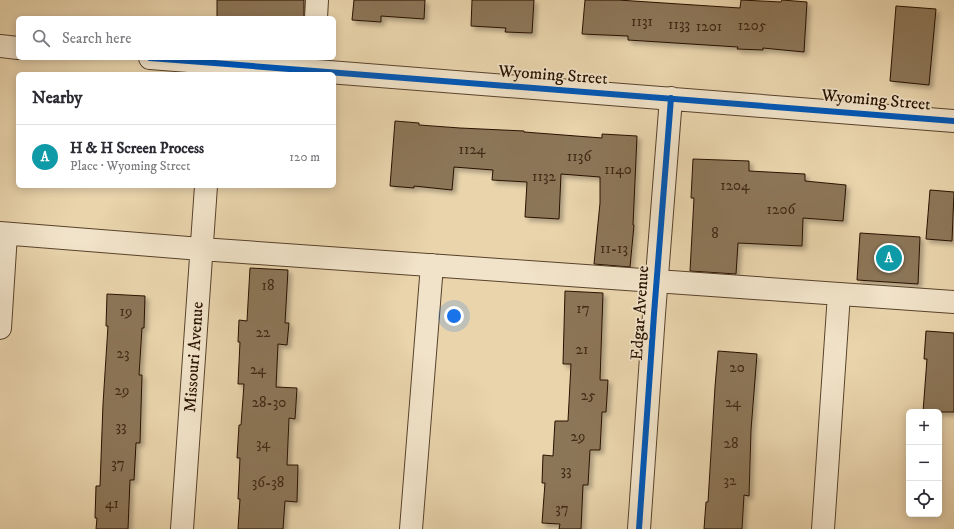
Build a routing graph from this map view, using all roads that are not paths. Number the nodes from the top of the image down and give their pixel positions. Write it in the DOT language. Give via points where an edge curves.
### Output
graph roads {
  1 [pos="317,0"];
  2 [pos="316,16"];
  3 [pos="0,46"];
  4 [pos="16,48"];
  5 [pos="162,60"];
  6 [pos="312,64"];
  7 [pos="214,69"];
  8 [pos="671,98"];
  9 [pos="954,119"];
  10 [pos="206,188"];
  11 [pos="3,234"];
  12 [pos="201,249"];
  13 [pos="432,265"];
  14 [pos="657,281"];
  15 [pos="839,294"];
  16 [pos="954,302"];
  17 [pos="0,328"];
  18 [pos="182,529"];
  19 [pos="411,529"];
  20 [pos="639,529"];
  21 [pos="822,529"];
  1 -- 2 [label="street"];
  3 -- 4 [label="street"];
  5 -- 7 [label="street, Wyoming Street"];
  6 -- 7 [label="street, Wyoming Street"];
  6 -- 8 [label="street, Wyoming Street"];
  8 -- 9 [label="street, Wyoming Street"];
  8 -- 14 [label="street, Edgar Avenue"];
  10 -- 12 [label="street, Missouri Avenue"];
  11 -- 12 [label="street"];
  11 -- 17 [label="street"];
  12 -- 13 [label="street"];
  12 -- 18 [label="street, Missouri Avenue"];
  13 -- 14 [label="street"];
  13 -- 19 [label="street"];
  14 -- 15 [label="street"];
  14 -- 20 [label="street, Edgar Avenue"];
  15 -- 16 [label="street"];
  15 -- 21 [label="street"];
}
